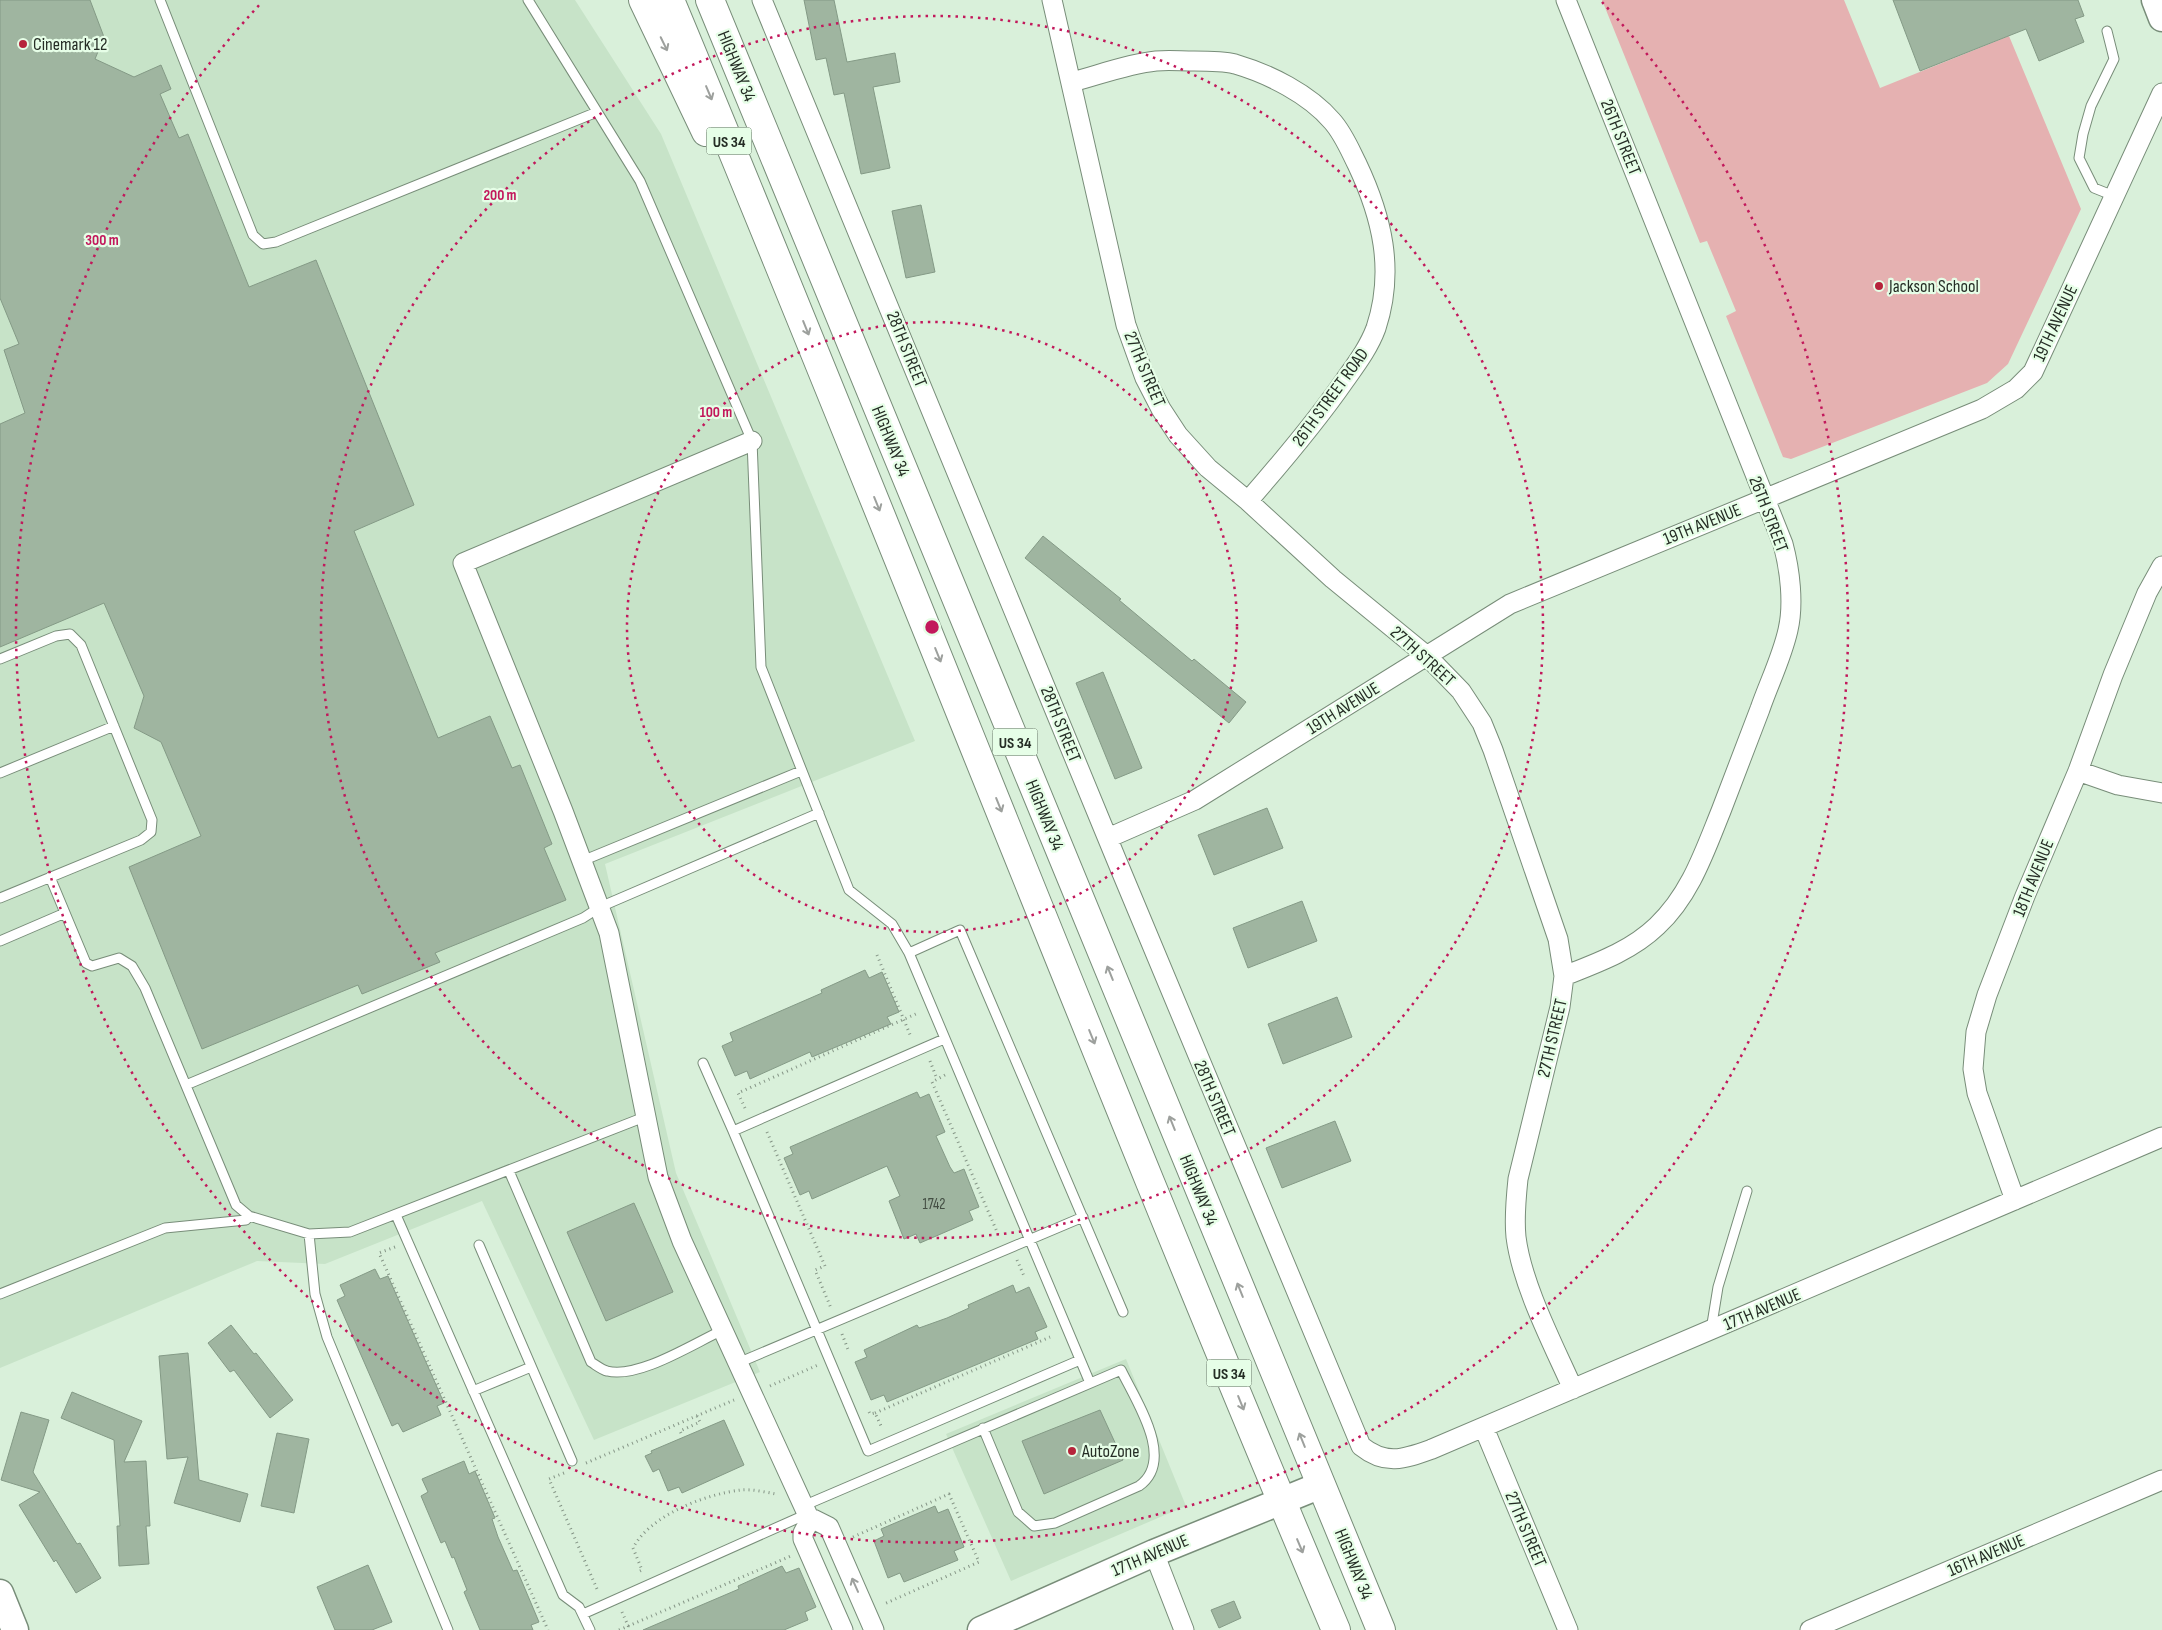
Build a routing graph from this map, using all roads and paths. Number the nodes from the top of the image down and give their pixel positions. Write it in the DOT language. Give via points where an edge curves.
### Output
graph roads {
  1 [pos="160,0"];
  2 [pos="528,0"];
  3 [pos="643,0"];
  4 [pos="670,0"];
  5 [pos="710,0"];
  6 [pos="762,0"];
  7 [pos="1052,0"];
  8 [pos="1566,0"];
  9 [pos="2155,0"];
  10 [pos="2162,18"];
  11 [pos="2107,31"];
  12 [pos="1072,82"];
  13 [pos="2162,93"];
  14 [pos="598,112"];
  15 [pos="2114,196"];
  16 [pos="788,283"];
  17 [pos="752,441"];
  18 [pos="1763,499"];
  19 [pos="1248,501"];
  20 [pos="2162,566"];
  21 [pos="1427,656"];
  22 [pos="0,659"];
  23 [pos="114,726"];
  24 [pos="801,771"];
  25 [pos="2078,771"];
  26 [pos="0,772"];
  27 [pos="2162,793"];
  28 [pos="819,813"];
  29 [pos="1108,838"];
  30 [pos="582,861"];
  31 [pos="50,877"];
  32 [pos="0,898"];
  33 [pos="600,907"];
  34 [pos="65,913"];
  35 [pos="0,941"];
  36 [pos="909,953"];
  37 [pos="877,955"];
  38 [pos="1564,976"];
  39 [pos="918,1013"];
  40 [pos="904,1019"];
  41 [pos="911,1036"];
  42 [pos="944,1039"];
  43 [pos="929,1060"];
  44 [pos="704,1063"];
  45 [pos="945,1075"];
  46 [pos="937,1079"];
  47 [pos="186,1085"];
  48 [pos="744,1108"];
  49 [pos="647,1116"];
  50 [pos="734,1132"];
  51 [pos="767,1132"];
  52 [pos="2162,1137"];
  53 [pos="509,1171"];
  54 [pos="1747,1191"];
  55 [pos="2014,1200"];
  56 [pos="396,1215"];
  57 [pos="249,1216"];
  58 [pos="1082,1217"];
  59 [pos="309,1234"];
  60 [pos="998,1234"];
  61 [pos="1030,1238"];
  62 [pos="479,1245"];
  63 [pos="396,1247"];
  64 [pos="1016,1259"];
  65 [pos="1024,1276"];
  66 [pos="0,1294"];
  67 [pos="831,1308"];
  68 [pos="1123,1312"];
  69 [pos="817,1328"];
  70 [pos="722,1330"];
  71 [pos="1711,1330"];
  72 [pos="842,1334"];
  73 [pos="1050,1337"];
  74 [pos="849,1352"];
  75 [pos="1080,1360"];
  76 [pos="738,1363"];
  77 [pos="818,1365"];
  78 [pos="531,1367"];
  79 [pos="1090,1383"];
  80 [pos="770,1386"];
  81 [pos="1573,1389"];
  82 [pos="473,1392"];
  83 [pos="737,1398"];
  84 [pos="867,1406"];
  85 [pos="874,1413"];
  86 [pos="697,1416"];
  87 [pos="882,1428"];
  88 [pos="984,1428"];
  89 [pos="1484,1428"];
  90 [pos="681,1433"];
  91 [pos="1362,1446"];
  92 [pos="572,1461"];
  93 [pos="584,1464"];
  94 [pos="567,1472"];
  95 [pos="2162,1480"];
  96 [pos="1321,1485"];
  97 [pos="776,1494"];
  98 [pos="1281,1501"];
  99 [pos="806,1514"];
  100 [pos="852,1537"];
  101 [pos="1154,1553"];
  102 [pos="792,1556"];
  103 [pos="634,1574"];
  104 [pos="604,1586"];
  105 [pos="0,1593"];
  106 [pos="881,1606"];
  107 [pos="620,1609"];
  108 [pos="583,1614"];
  109 [pos="629,1628"];
  110 [pos="15,1630"];
  111 [pos="448,1630"];
  112 [pos="548,1630"];
  113 [pos="590,1630"];
  114 [pos="619,1630"];
  115 [pos="843,1630"];
  116 [pos="874,1630"];
  117 [pos="980,1630"];
  118 [pos="1184,1630"];
  119 [pos="1336,1630"];
  120 [pos="1381,1630"];
  121 [pos="1568,1630"];
  122 [pos="1810,1630"];
  1 -- 14 [label="lane" via="253,236 263,244 276,242"];
  2 -- 14 [label="lane"];
  3 -- 16 [label="highway, one-way" via="721,162"];
  4 -- 16 [label="highway, HIGHWAY 34 / US 34, one-way"];
  96 -- 5 [label="highway, HIGHWAY 34 / US 34, one-way"];
  6 -- 29 [label="street, 28TH STREET"];
  7 -- 12 [label="street, 27TH STREET"];
  8 -- 18 [label="street, 26TH STREET"];
  9 -- 10 [label="main road"];
  11 -- 15 [label="lane" via="2114,59 2091,106 2079,158 2094,188"];
  12 -- 19 [label="street, 27TH STREET" via="1126,325 1145,378 1178,435 1208,468"];
  12 -- 19 [label="street, 26TH STREET ROAD" via="1156,61 1234,64 1284,84 1332,121 1371,193 1380,220 1385,280 1383,304 1375,330 1365,352 1339,389"];
  13 -- 15 [label="street, 19TH AVENUE"];
  14 -- 17 [label="lane" via="640,181"];
  15 -- 18 [label="street, 19TH AVENUE" via="2033,372 2016,389 1982,409"];
  16 -- 98 [label="highway, HIGHWAY 34 / US 34, one-way"];
  17 -- 24 [label="lane" via="761,666"];
  17 -- 30 [label="street" via="463,563"];
  18 -- 21 [label="street, 19TH AVENUE" via="1517,601"];
  18 -- 38 [label="street, 26TH STREET" via="1789,566 1788,630 1698,868 1685,894 1657,927 1614,956"];
  19 -- 21 [label="street, 27TH STREET" via="1333,579"];
  20 -- 25 [label="street, 18TH AVENUE" via="2146,593"];
  21 -- 29 [label="street, 19TH AVENUE" via="1195,800"];
  21 -- 38 [label="street, 27TH STREET" via="1465,696 1482,724 1558,939"];
  22 -- 23 [label="lane" via="56,636 70,634 81,645"];
  23 -- 26 [label="lane"];
  23 -- 31 [label="lane" via="152,820 151,832 141,840"];
  24 -- 28 [label="lane"];
  24 -- 30 [label="lane"];
  25 -- 27 [label="street" via="2118,785"];
  25 -- 55 [label="street, 18TH AVENUE" via="2024,896 1976,1032 1974,1069 1977,1094"];
  28 -- 33 [label="lane"];
  28 -- 36 [label="lane" via="849,890 892,924"];
  29 -- 91 [label="street, 28TH STREET"];
  30 -- 33 [label="street"];
  31 -- 32 [label="lane"];
  31 -- 34 [label="lane"];
  33 -- 47 [label="lane" via="583,918"];
  33 -- 49 [label="street" via="609,933"];
  34 -- 35 [label="lane"];
  34 -- 47 [label="lane" via="86,963 92,966 119,958 132,966 145,988"];
  36 -- 42 [label="lane"];
  36 -- 58 [label="lane" via="960,930"];
  37 -- 40 [label="path"];
  38 -- 81 [label="street, 27TH STREET" via="1560,1007 1518,1179 1515,1204 1516,1238 1524,1271"];
  39 -- 40 [label="path"];
  40 -- 41 [label="path"];
  40 -- 48 [label="path" via="738,1092"];
  42 -- 50 [label="lane"];
  42 -- 61 [label="lane"];
  43 -- 46 [label="path"];
  44 -- 50 [label="lane"];
  45 -- 46 [label="path"];
  46 -- 60 [label="path" via="932,1082"];
  47 -- 57 [label="lane" via="236,1205"];
  49 -- 53 [label="lane"];
  49 -- 70 [label="street" via="658,1177 682,1241"];
  50 -- 69 [label="lane"];
  51 -- 67 [label="path" via="825,1266 815,1270"];
  52 -- 55 [label="street, 17TH AVENUE"];
  53 -- 56 [label="lane"];
  53 -- 70 [label="lane" via="591,1362 606,1371 625,1372 654,1363"];
  54 -- 71 [label="lane" via="1718,1287"];
  55 -- 71 [label="street, 17TH AVENUE"];
  56 -- 59 [label="lane" via="350,1232"];
  56 -- 82 [label="lane"];
  57 -- 59 [label="lane"];
  57 -- 66 [label="lane" via="246,1220 165,1228"];
  58 -- 61 [label="lane"];
  58 -- 68 [label="lane"];
  59 -- 111 [label="lane" via="314,1294 327,1337"];
  61 -- 69 [label="lane"];
  61 -- 75 [label="lane"];
  62 -- 78 [label="lane"];
  63 -- 112 [label="path" via="379,1253"];
  64 -- 65 [label="path"];
  69 -- 75 [label="lane" via="868,1451"];
  69 -- 76 [label="lane"];
  70 -- 76 [label="street"];
  71 -- 81 [label="street, 17TH AVENUE"];
  72 -- 74 [label="path"];
  73 -- 85 [label="path"];
  75 -- 79 [label="lane"];
  76 -- 99 [label="street"];
  77 -- 80 [label="path"];
  78 -- 82 [label="lane"];
  78 -- 92 [label="lane"];
  79 -- 88 [label="lane"];
  79 -- 88 [label="lane" via="1121,1370 1149,1430 1156,1457 1154,1470 1139,1486 1055,1523 1034,1526 1018,1512"];
  81 -- 89 [label="street, 17TH AVENUE"];
  82 -- 108 [label="lane" via="563,1595"];
  83 -- 86 [label="path"];
  84 -- 85 [label="path" via="870,1414"];
  85 -- 87 [label="path"];
  86 -- 90 [label="path" via="700,1422"];
  86 -- 93 [label="path"];
  88 -- 99 [label="lane"];
  89 -- 91 [label="street, 17TH AVENUE" via="1402,1459 1387,1460 1373,1456"];
  89 -- 121 [label="street, 27TH STREET"];
  94 -- 104 [label="path" via="549,1479 597,1589"];
  95 -- 122 [label="street, 16TH AVENUE"];
  96 -- 98 [label="main road, 17TH AVENUE"];
  96 -- 120 [label="highway, HIGHWAY 34 / US 34"];
  97 -- 103 [label="path" via="743,1490 715,1495 668,1516 638,1538 634,1548 642,1570"];
  98 -- 101 [label="main road, 17TH AVENUE"];
  98 -- 119 [label="highway, HIGHWAY 34 / US 34, one-way"];
  99 -- 108 [label="lane"];
  99 -- 115 [label="street" via="803,1539"];
  116 -- 99 [label="street, one-way" via="829,1527"];
  100 -- 106 [label="path" via="949,1494 979,1562"];
  101 -- 117 [label="main road, 17TH AVENUE"];
  101 -- 118 [label="street"];
  102 -- 109 [label="path"];
  105 -- 110 [label="main road"];
  107 -- 109 [label="path"];
  108 -- 113 [label="lane"];
  109 -- 114 [label="path"];
}
